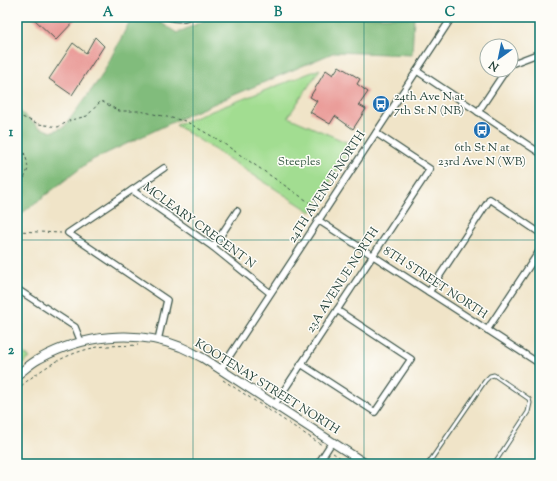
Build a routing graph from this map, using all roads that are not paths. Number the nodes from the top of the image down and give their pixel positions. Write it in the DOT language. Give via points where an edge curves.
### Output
graph roads {
  1 [pos="165,17"];
  2 [pos="192,17"];
  3 [pos="452,17"];
  4 [pos="540,53"];
  5 [pos="519,61"];
  6 [pos="417,70"];
  7 [pos="501,78"];
  8 [pos="478,112"];
  9 [pos="376,133"];
  10 [pos="540,153"];
  11 [pos="164,168"];
  12 [pos="132,190"];
  13 [pos="237,211"];
  14 [pos="318,220"];
  15 [pos="540,233"];
  16 [pos="213,246"];
  17 [pos="540,250"];
  18 [pos="373,255"];
  19 [pos="17,289"];
  20 [pos="429,292"];
  21 [pos="270,293"];
  22 [pos="337,310"];
  23 [pos="487,330"];
  24 [pos="158,340"];
  25 [pos="80,342"];
  26 [pos="301,364"];
  27 [pos="540,364"];
  28 [pos="221,369"];
  29 [pos="17,375"];
  30 [pos="275,404"];
  31 [pos="332,442"];
  32 [pos="318,464"];
  33 [pos="366,464"];
  34 [pos="428,464"];
  35 [pos="494,464"];
  1 -- 2 [label="lane" via="173,20"];
  3 -- 6 [label="street, 24TH AVENUE NORTH"];
  4 -- 5 [label="street"];
  6 -- 8 [label="street"];
  6 -- 9 [label="street, 24TH AVENUE NORTH"];
  7 -- 8 [label="street"];
  8 -- 10 [label="street"];
  9 -- 14 [label="street, 24TH AVENUE NORTH"];
  9 -- 18 [label="street, 23A AVENUE NORTH" via="430,169"];
  11 -- 12 [label="street"];
  12 -- 16 [label="street, MCLEARY CRECENT N"];
  12 -- 24 [label="street, MCLEARY CRECENT N" via="68,233 167,300"];
  13 -- 16 [label="street"];
  14 -- 18 [label="street, 8TH STREET NORTH"];
  14 -- 21 [label="street, 24TH AVENUE NORTH"];
  15 -- 20 [label="street" via="490,200"];
  16 -- 21 [label="street, MCLEARY CRECENT N"];
  17 -- 23 [label="street"];
  18 -- 20 [label="street, 8TH STREET NORTH"];
  18 -- 22 [label="street, 23A AVENUE NORTH"];
  19 -- 25 [label="street" via="75,327"];
  20 -- 23 [label="street, 8TH STREET NORTH"];
  21 -- 28 [label="street, 24TH AVENUE NORTH"];
  22 -- 26 [label="street, 23A AVENUE NORTH"];
  22 -- 26 [label="street" via="411,359 375,412"];
  23 -- 27 [label="street, 8TH STREET NORTH"];
  24 -- 25 [label="street, KOOTENAY STREET NORTH" via="133,336 103,337"];
  24 -- 28 [label="street, KOOTENAY STREET NORTH" via="181,347"];
  25 -- 29 [label="street, KOOTENAY STREET NORTH" via="39,359"];
  26 -- 30 [label="street, 23A AVENUE NORTH"];
  28 -- 30 [label="street, KOOTENAY STREET NORTH"];
  30 -- 31 [label="street, KOOTENAY STREET NORTH"];
  31 -- 32 [label="street"];
  31 -- 33 [label="street, KOOTENAY STREET NORTH"];
  34 -- 35 [label="lane" via="485,381 494,375 529,399 530,403 528,412"];
}
